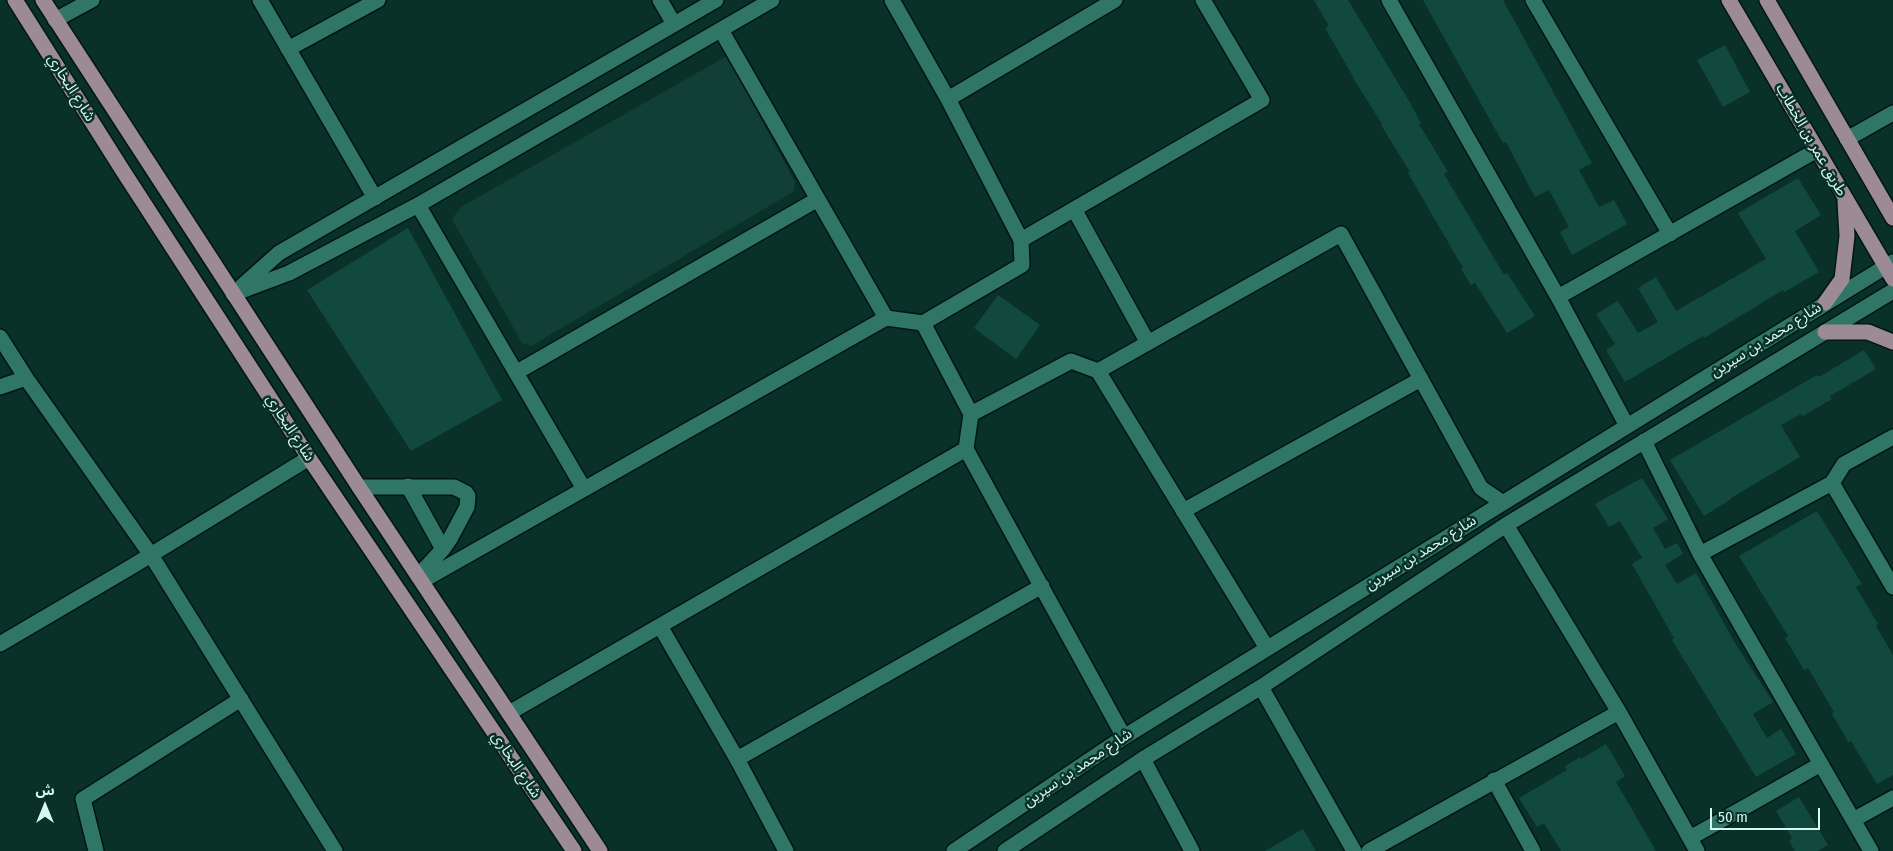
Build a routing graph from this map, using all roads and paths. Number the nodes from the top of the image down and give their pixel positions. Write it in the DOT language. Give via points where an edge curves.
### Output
graph roads {
  1 [pos="15,0"];
  2 [pos="43,0"];
  3 [pos="92,0"];
  4 [pos="260,0"];
  5 [pos="378,0"];
  6 [pos="660,0"];
  7 [pos="716,0"];
  8 [pos="772,0"];
  9 [pos="892,0"];
  10 [pos="1115,0"];
  11 [pos="1203,0"];
  12 [pos="1389,0"];
  13 [pos="1533,0"];
  14 [pos="1729,0"];
  15 [pos="1767,0"];
  16 [pos="56,20"];
  17 [pos="674,24"];
  18 [pos="722,30"];
  19 [pos="288,49"];
  20 [pos="948,99"];
  21 [pos="1893,113"];
  22 [pos="1847,139"];
  23 [pos="1817,150"];
  24 [pos="1845,197"];
  25 [pos="375,198"];
  26 [pos="818,199"];
  27 [pos="418,204"];
  28 [pos="1074,209"];
  29 [pos="1893,218"];
  30 [pos="1670,234"];
  31 [pos="1021,240"];
  32 [pos="1890,269"];
  33 [pos="1893,291"];
  34 [pos="233,294"];
  35 [pos="1558,297"];
  36 [pos="1825,303"];
  37 [pos="886,318"];
  38 [pos="923,323"];
  39 [pos="1825,332"];
  40 [pos="0,337"];
  41 [pos="1893,342"];
  42 [pos="1148,343"];
  43 [pos="1098,371"];
  44 [pos="517,372"];
  45 [pos="26,378"];
  46 [pos="1421,379"];
  47 [pos="0,387"];
  48 [pos="971,414"];
  49 [pos="1627,426"];
  50 [pos="1893,437"];
  51 [pos="1644,441"];
  52 [pos="966,449"];
  53 [pos="309,458"];
  54 [pos="1832,483"];
  55 [pos="408,486"];
  56 [pos="359,487"];
  57 [pos="584,489"];
  58 [pos="1503,502"];
  59 [pos="1183,512"];
  60 [pos="1506,525"];
  61 [pos="443,549"];
  62 [pos="1700,554"];
  63 [pos="151,555"];
  64 [pos="420,579"];
  65 [pos="1042,586"];
  66 [pos="1893,587"];
  67 [pos="660,626"];
  68 [pos="0,644"];
  69 [pos="1267,648"];
  70 [pos="1261,687"];
  71 [pos="241,700"];
  72 [pos="1619,712"];
  73 [pos="509,713"];
  74 [pos="1124,737"];
  75 [pos="737,759"];
  76 [pos="1143,759"];
  77 [pos="1820,764"];
  78 [pos="1494,780"];
  79 [pos="1893,798"];
  80 [pos="1853,820"];
  81 [pos="1694,844"];
  82 [pos="327,848"];
  83 [pos="96,851"];
  84 [pos="574,851"];
  85 [pos="600,851"];
  86 [pos="786,851"];
  87 [pos="954,851"];
  88 [pos="1005,851"];
  89 [pos="1192,851"];
  90 [pos="1354,851"];
  91 [pos="1369,851"];
  92 [pos="1534,851"];
  93 [pos="1871,851"];
  1 -- 53 [label="main road, شارع البخاري"];
  2 -- 16 [label="main road, شارع البخاري"];
  3 -- 16 [label="street"];
  4 -- 19 [label="street"];
  5 -- 19 [label="street"];
  6 -- 17 [label="street"];
  7 -- 17 [label="street"];
  8 -- 18 [label="street"];
  9 -- 20 [label="street"];
  10 -- 20 [label="street"];
  11 -- 28 [label="street" via="1262,100"];
  12 -- 35 [label="street"];
  13 -- 30 [label="street"];
  14 -- 23 [label="main road, طريق عمر بن الخطاب"];
  15 -- 22 [label="main road"];
  16 -- 34 [label="main road, شارع البخاري"];
  17 -- 25 [label="street"];
  18 -- 26 [label="street"];
  18 -- 27 [label="street"];
  19 -- 25 [label="street"];
  20 -- 31 [label="street"];
  21 -- 22 [label="street"];
  22 -- 29 [label="main road"];
  23 -- 24 [label="main road, طريق عمر بن الخطاب"];
  23 -- 30 [label="street"];
  24 -- 32 [label="main road, طريق عمر بن الخطاب"];
  24 -- 36 [label="main road" via="1847,236 1842,279"];
  25 -- 34 [label="street" via="279,253"];
  26 -- 37 [label="street"];
  26 -- 44 [label="street"];
  27 -- 34 [label="street" via="289,272"];
  27 -- 44 [label="street"];
  28 -- 31 [label="street"];
  28 -- 42 [label="street"];
  30 -- 35 [label="street"];
  31 -- 38 [label="street" via="1022,266"];
  32 -- 36 [label="street, شارع محمد بن سيرين"];
  33 -- 39 [label="street, شارع محمد بن سيرين"];
  34 -- 56 [label="main road, شارع البخاري"];
  35 -- 49 [label="street"];
  36 -- 49 [label="street, شارع محمد بن سيرين"];
  37 -- 38 [label="street"];
  37 -- 57 [label="street"];
  38 -- 48 [label="street"];
  39 -- 41 [label="main road" via="1868,332"];
  39 -- 51 [label="street, شارع محمد بن سيرين"];
  40 -- 45 [label="street"];
  42 -- 43 [label="street"];
  42 -- 46 [label="street" via="1341,234"];
  43 -- 48 [label="street" via="1071,361"];
  43 -- 59 [label="street"];
  44 -- 57 [label="street"];
  45 -- 47 [label="street"];
  45 -- 63 [label="street"];
  46 -- 58 [label="street" via="1481,488"];
  46 -- 59 [label="street"];
  48 -- 52 [label="street"];
  49 -- 58 [label="street, شارع محمد بن سيرين"];
  50 -- 54 [label="street" via="1844,464"];
  51 -- 60 [label="street, شارع محمد بن سيرين"];
  51 -- 62 [label="street"];
  52 -- 65 [label="street"];
  52 -- 67 [label="street"];
  53 -- 63 [label="street"];
  53 -- 84 [label="main road, شارع البخاري"];
  54 -- 62 [label="street"];
  54 -- 66 [label="street"];
  55 -- 56 [label="street"];
  55 -- 61 [label="street"];
  55 -- 61 [label="street" via="454,487 468,496 467,507"];
  56 -- 64 [label="main road, شارع البخاري"];
  57 -- 64 [label="street"];
  58 -- 69 [label="street, شارع محمد بن سيرين"];
  59 -- 69 [label="street"];
  60 -- 70 [label="street, شارع محمد بن سيرين"];
  60 -- 72 [label="street"];
  61 -- 64 [label="street"];
  62 -- 77 [label="street"];
  63 -- 68 [label="street"];
  63 -- 71 [label="street"];
  64 -- 73 [label="main road, شارع البخاري"];
  65 -- 74 [label="street"];
  65 -- 75 [label="street"];
  67 -- 73 [label="street"];
  67 -- 75 [label="street"];
  69 -- 74 [label="street, شارع محمد بن سيرين"];
  70 -- 76 [label="street, شارع محمد بن سيرين"];
  70 -- 90 [label="street"];
  71 -- 82 [label="street"];
  71 -- 83 [label="street" via="84,799"];
  72 -- 78 [label="street"];
  72 -- 81 [label="street"];
  73 -- 85 [label="main road, شارع البخاري"];
  74 -- 87 [label="street, شارع محمد بن سيرين"];
  75 -- 86 [label="street"];
  76 -- 88 [label="street, شارع محمد بن سيرين"];
  76 -- 89 [label="street"];
  77 -- 80 [label="street"];
  77 -- 81 [label="street"];
  78 -- 91 [label="street"];
  78 -- 92 [label="street"];
  79 -- 80 [label="street"];
  80 -- 93 [label="street"];
}
